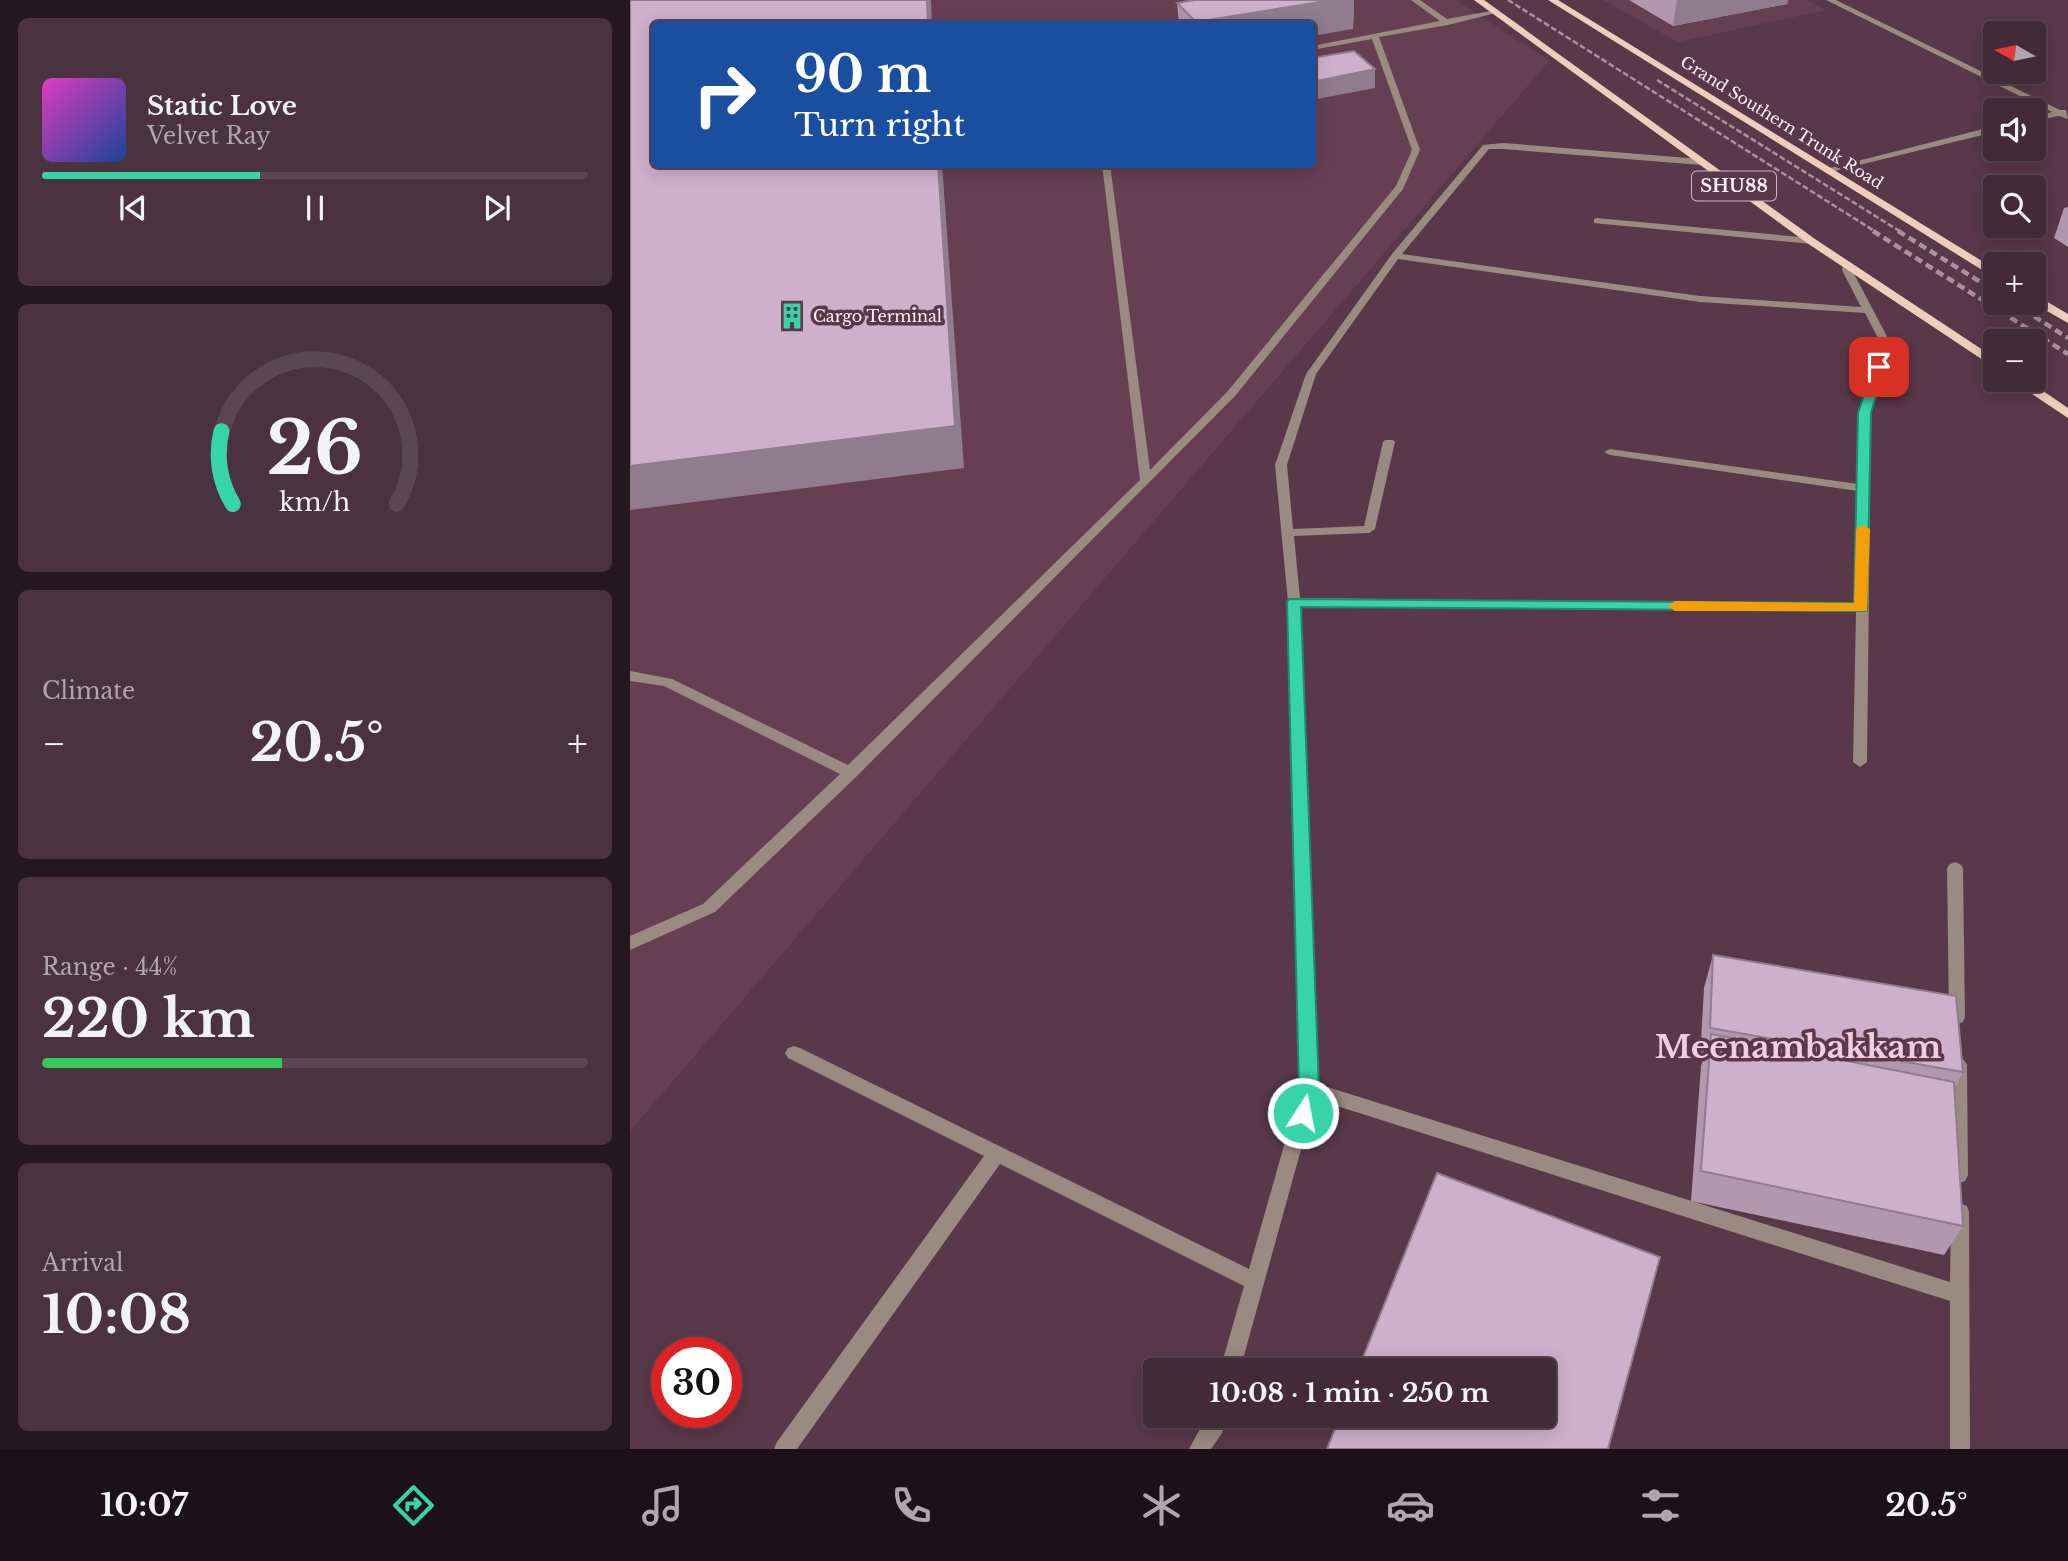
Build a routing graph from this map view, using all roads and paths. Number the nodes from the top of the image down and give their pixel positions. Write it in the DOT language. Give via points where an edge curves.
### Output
graph roads {
  1 [pos="1415,0"];
  2 [pos="1479,0"];
  3 [pos="1552,0"];
  4 [pos="1830,0"];
  5 [pos="1496,12"];
  6 [pos="1448,23"];
  7 [pos="1375,37"];
  8 [pos="1316,47"];
  9 [pos="2065,114"];
  10 [pos="2046,117"];
  11 [pos="1983,132"];
  12 [pos="1701,162"];
  13 [pos="1107,168"];
  14 [pos="1826,170"];
  15 [pos="1597,220"];
  16 [pos="1811,241"];
  17 [pos="1395,256"];
  18 [pos="1847,264"];
  19 [pos="1983,267"];
  20 [pos="2046,305"];
  21 [pos="1868,310"];
  22 [pos="2068,319"];
  23 [pos="1983,356"];
  24 [pos="2036,392"];
  25 [pos="2068,414"];
  26 [pos="1389,442"];
  27 [pos="1610,452"];
  28 [pos="1146,481"];
  29 [pos="1864,488"];
  30 [pos="1287,533"];
  31 [pos="1294,602"];
  32 [pos="1862,608"];
  33 [pos="630,676"];
  34 [pos="1860,762"];
  35 [pos="851,773"];
  36 [pos="1955,867"];
  37 [pos="630,943"];
  38 [pos="794,1053"];
  39 [pos="1309,1089"];
  40 [pos="997,1153"];
  41 [pos="1255,1282"];
  42 [pos="1961,1295"];
  43 [pos="1233,1358"];
  44 [pos="1214,1428"];
  45 [pos="784,1449"];
  46 [pos="1199,1449"];
  47 [pos="1960,1449"];
  1 -- 6 [label="street"];
  2 -- 5 [label="main road, SHU88"];
  3 -- 14 [label="main road, Grand Southern Trunk Road / SHU88"];
  4 -- 9 [label="street"];
  5 -- 6 [label="street"];
  5 -- 12 [label="main road, SHU88"];
  6 -- 7 [label="street"];
  7 -- 8 [label="street"];
  7 -- 28 [label="street" via="1416,150 1400,187 1231,394"];
  9 -- 10 [label="street"];
  11 -- 14 [label="street"];
  12 -- 16 [label="main road, SHU88"];
  12 -- 17 [label="street" via="1486,147"];
  13 -- 28 [label="street"];
  14 -- 19 [label="main road, Grand Southern Trunk Road / SHU88"];
  15 -- 16 [label="street"];
  16 -- 18 [label="main road, SHU88"];
  17 -- 21 [label="street" via="1700,299"];
  17 -- 30 [label="street" via="1311,374 1281,465"];
  18 -- 21 [label="street"];
  18 -- 23 [label="main road, SHU88"];
  20 -- 22 [label="main road"];
  21 -- 29 [label="street" via="1886,344 1864,413"];
  24 -- 25 [label="main road"];
  26 -- 30 [label="street" via="1369,529"];
  27 -- 29 [label="street"];
  28 -- 35 [label="street"];
  29 -- 32 [label="street"];
  30 -- 31 [label="street"];
  31 -- 32 [label="street"];
  31 -- 39 [label="street"];
  32 -- 34 [label="street"];
  33 -- 35 [label="street" via="667,682"];
  35 -- 37 [label="street" via="709,908"];
  36 -- 42 [label="street"];
  38 -- 40 [label="street"];
  39 -- 41 [label="street"];
  39 -- 42 [label="street"];
  40 -- 41 [label="street"];
  40 -- 45 [label="street"];
  41 -- 43 [label="street"];
  42 -- 47 [label="street"];
  44 -- 46 [label="street"];
}
